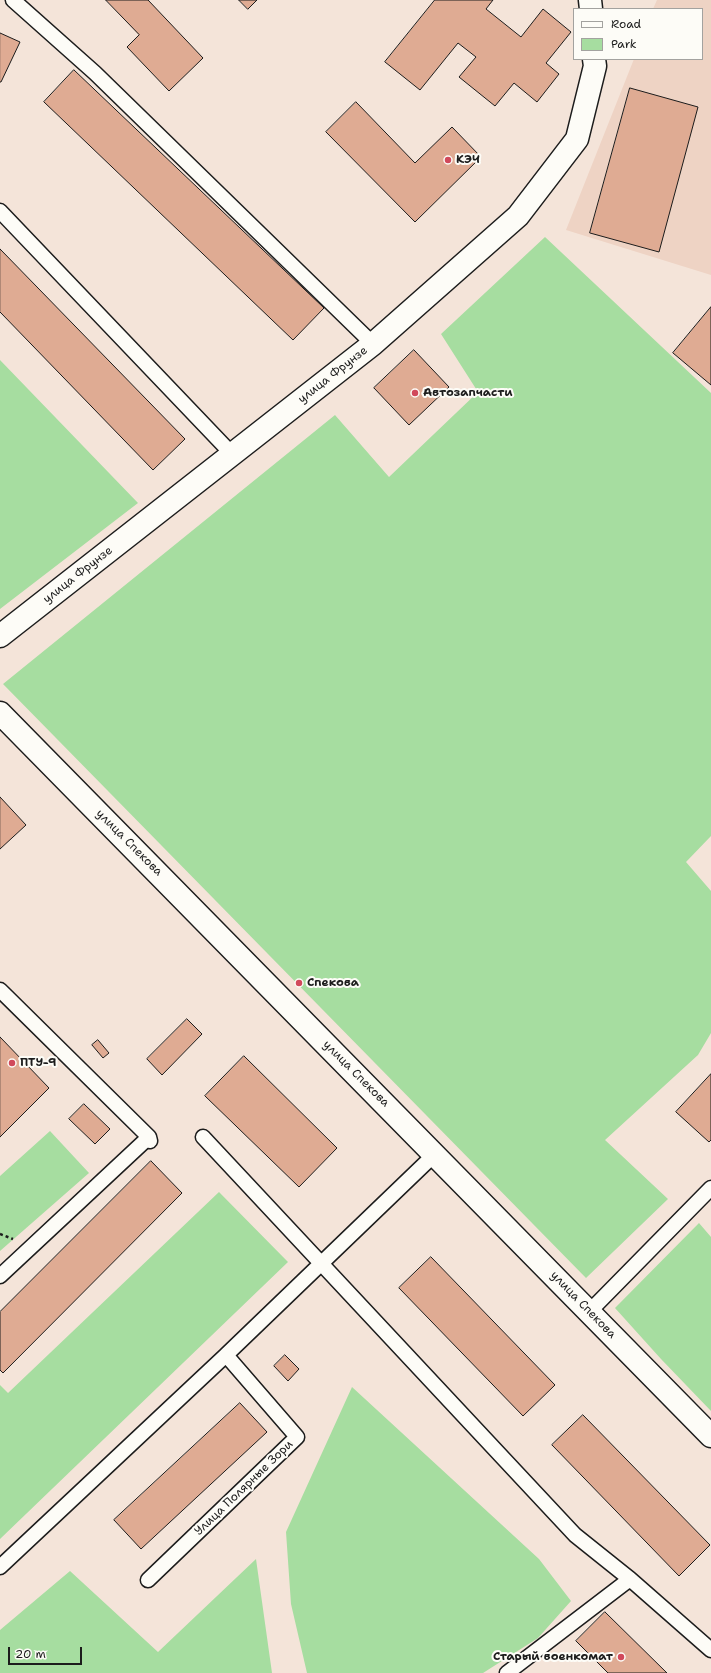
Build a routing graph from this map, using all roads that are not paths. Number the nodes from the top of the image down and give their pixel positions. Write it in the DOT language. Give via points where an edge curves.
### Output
graph roads {
  1 [pos="13,0"];
  2 [pos="594,60"];
  3 [pos="0,211"];
  4 [pos="373,344"];
  5 [pos="232,454"];
  6 [pos="0,636"];
  7 [pos="0,713"];
  8 [pos="0,990"];
  9 [pos="203,1137"];
  10 [pos="435,1154"];
  11 [pos="711,1188"];
  12 [pos="322,1263"];
  13 [pos="0,1276"];
  14 [pos="589,1312"];
  15 [pos="226,1355"];
  16 [pos="711,1436"];
  17 [pos="0,1567"];
  18 [pos="630,1579"];
  19 [pos="148,1580"];
  20 [pos="711,1650"];
  21 [pos="507,1673"];
  1 -- 4 [label="lane" via="94,73"];
  2 -- 4 [label="main road, улица Фрунзе" via="595,66 577,139 518,216"];
  3 -- 5 [label="lane"];
  4 -- 5 [label="main road, улица Фрунзе"];
  5 -- 6 [label="main road, улица Фрунзе"];
  7 -- 10 [label="main road, улица Спекова"];
  8 -- 13 [label="lane" via="150,1140"];
  9 -- 12 [label="lane"];
  10 -- 12 [label="lane"];
  10 -- 14 [label="main road, улица Спекова"];
  11 -- 14 [label="lane"];
  12 -- 15 [label="lane"];
  12 -- 18 [label="lane" via="575,1534"];
  14 -- 16 [label="main road, улица Спекова"];
  15 -- 17 [label="lane"];
  15 -- 19 [label="lane, Улица Полярные Зори" via="297,1437"];
  18 -- 20 [label="lane"];
  18 -- 21 [label="lane"];
}
